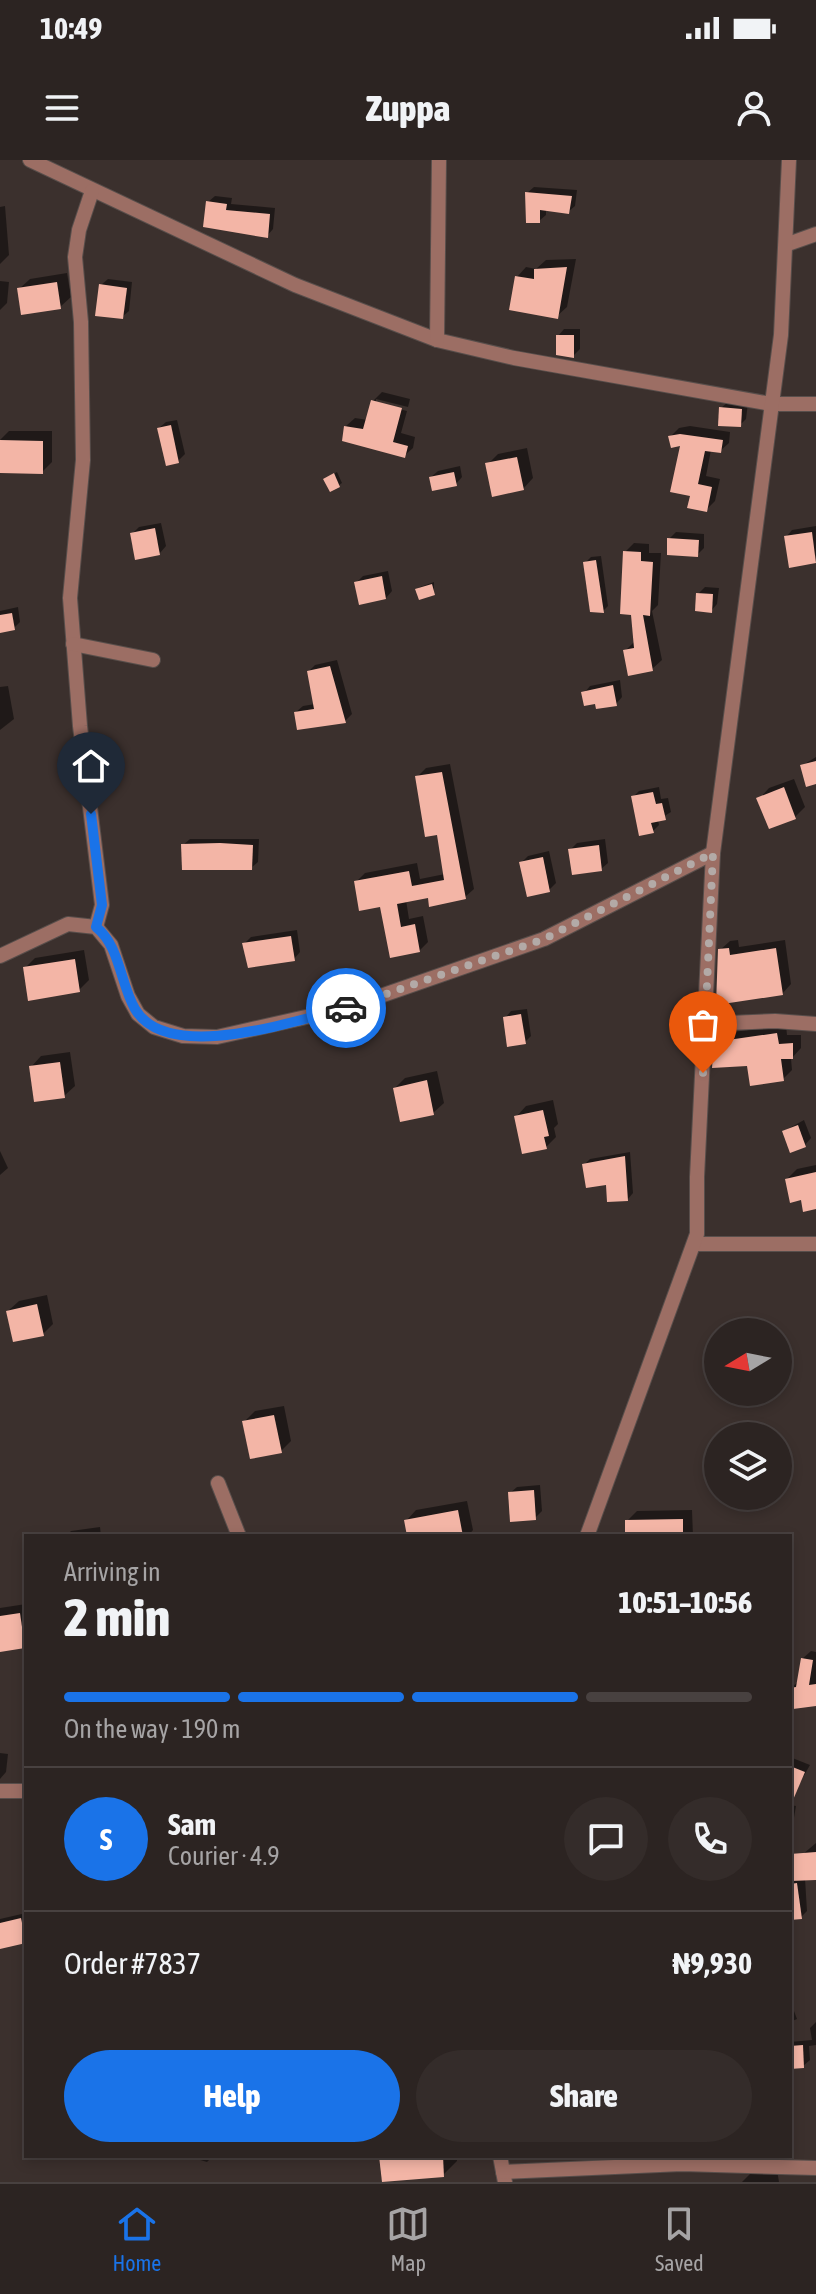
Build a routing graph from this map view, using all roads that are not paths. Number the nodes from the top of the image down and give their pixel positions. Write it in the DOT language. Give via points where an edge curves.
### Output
graph roads {
  1 [pos="30,160"];
  2 [pos="68,160"];
  3 [pos="439,160"];
  4 [pos="789,160"];
  5 [pos="67,178"];
  6 [pos="92,191"];
  7 [pos="816,234"];
  8 [pos="788,244"];
  9 [pos="437,340"];
  10 [pos="771,404"];
  11 [pos="816,404"];
  12 [pos="73,644"];
  13 [pos="153,660"];
  14 [pos="713,853"];
  15 [pos="96,927"];
  16 [pos="0,956"];
  17 [pos="706,1024"];
  18 [pos="816,1024"];
  19 [pos="695,1244"];
  20 [pos="816,1244"];
  21 [pos="218,1483"];
  22 [pos="238,1534"];
  23 [pos="588,1534"];
  24 [pos="0,1791"];
  25 [pos="24,1791"];
  26 [pos="816,2168"];
  27 [pos="504,2177"];
  1 -- 5 [label="street"];
  2 -- 5 [label="street"];
  3 -- 9 [label="street"];
  4 -- 8 [label="street"];
  5 -- 6 [label="street"];
  6 -- 9 [label="street" via="295,285"];
  6 -- 12 [label="street" via="75,257 83,460 70,598"];
  7 -- 8 [label="street"];
  8 -- 10 [label="street"];
  9 -- 10 [label="street"];
  10 -- 11 [label="street"];
  10 -- 14 [label="street"];
  12 -- 13 [label="street"];
  12 -- 15 [label="street" via="102,905"];
  14 -- 15 [label="street" via="531,944 346,1008 217,1037 183,1036 154,1027 138,1014 111,945"];
  14 -- 17 [label="street"];
  15 -- 16 [label="street" via="68,924"];
  17 -- 18 [label="street"];
  17 -- 19 [label="street"];
  19 -- 20 [label="street"];
  19 -- 23 [label="street"];
  21 -- 22 [label="street"];
  24 -- 25 [label="street"];
  26 -- 27 [label="street" via="682,2164"];
}
